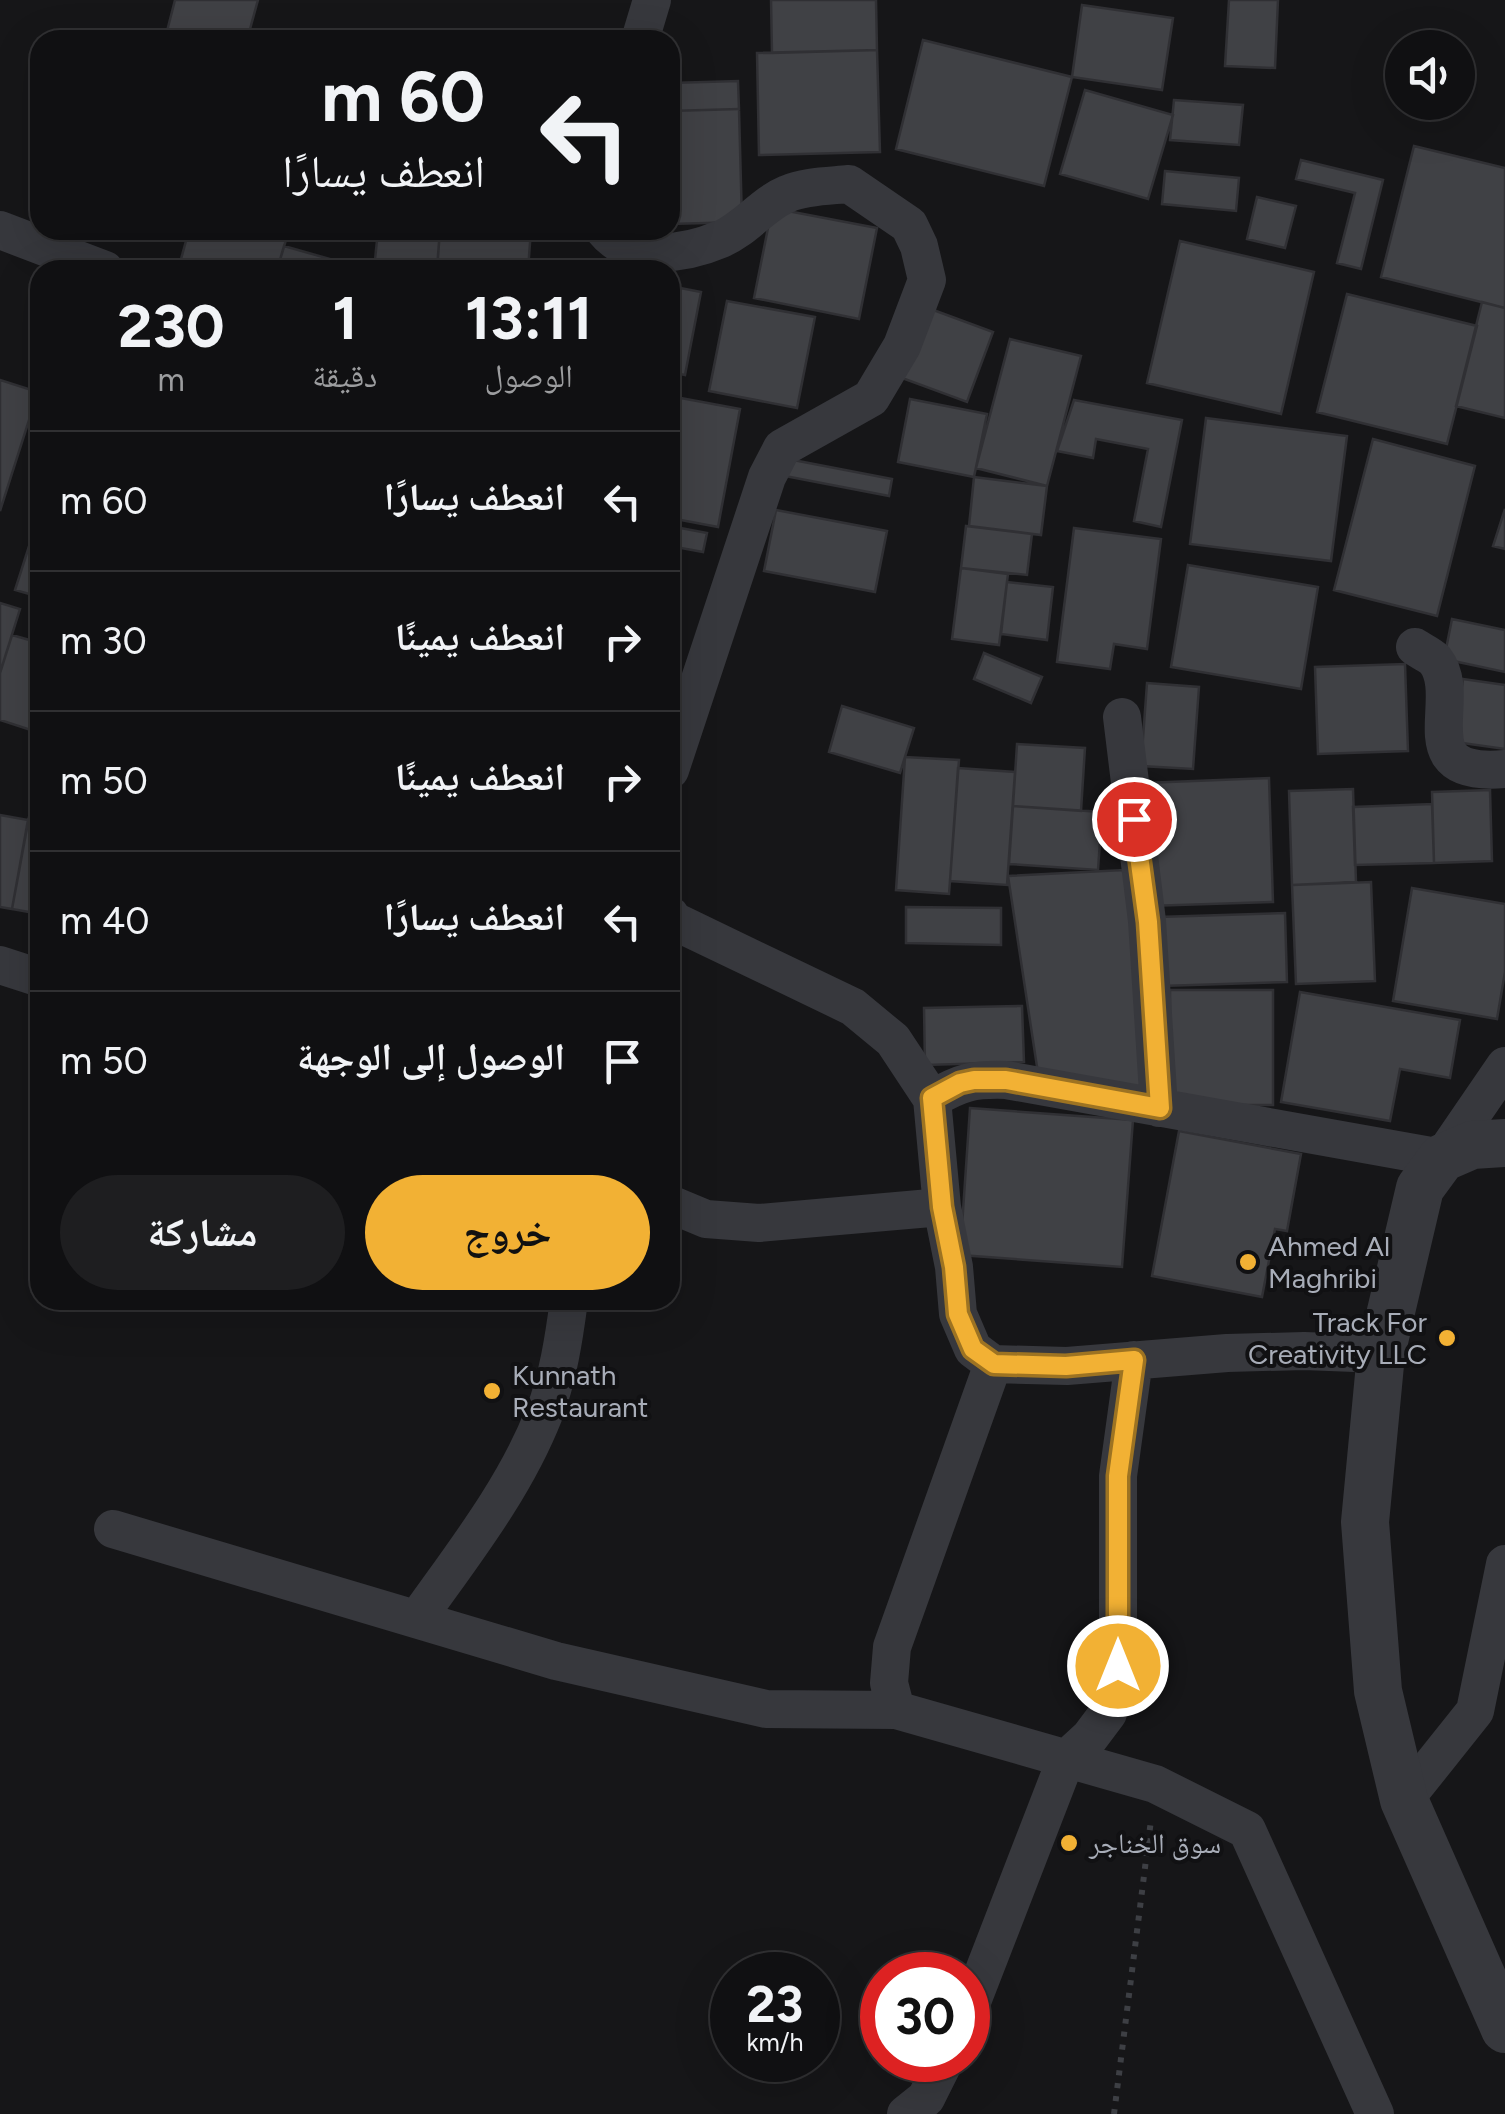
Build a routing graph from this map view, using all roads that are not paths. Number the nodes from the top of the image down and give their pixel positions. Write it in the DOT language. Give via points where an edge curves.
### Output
graph roads {
  1 [pos="652,0"];
  2 [pos="643,30"];
  3 [pos="0,230"];
  4 [pos="612,240"];
  5 [pos="79,260"];
  6 [pos="1415,647"];
  7 [pos="1122,717"];
  8 [pos="680,740"];
  9 [pos="1505,768"];
  10 [pos="680,924"];
  11 [pos="0,965"];
  12 [pos="30,975"];
  13 [pos="1505,1066"];
  14 [pos="932,1098"];
  15 [pos="1160,1108"];
  16 [pos="1505,1143"];
  17 [pos="1442,1158"];
  18 [pos="942,1207"];
  19 [pos="680,1208"];
  20 [pos="568,1310"];
  21 [pos="1380,1354"];
  22 [pos="1134,1360"];
  23 [pos="994,1364"];
  24 [pos="113,1529"];
  25 [pos="1505,1564"];
  26 [pos="417,1620"];
  27 [pos="896,1710"];
  28 [pos="1066,1759"];
  29 [pos="1404,1800"];
  30 [pos="990,1955"];
  31 [pos="1505,2030"];
  32 [pos="934,2082"];
  33 [pos="906,2114"];
  34 [pos="1374,2114"];
  1 -- 2 [label="street"];
  3 -- 5 [label="street"];
  4 -- 8 [label="street" via="639,253 686,248 722,238 787,194 849,184 909,225 927,280 902,346 872,398 782,448"];
  6 -- 9 [label="street" via="1436,661 1446,748 1459,764 1481,771"];
  7 -- 15 [label="street" via="1148,922"];
  10 -- 14 [label="street" via="853,1008 893,1040"];
  11 -- 12 [label="street"];
  13 -- 17 [label="street"];
  14 -- 15 [label="street" via="960,1083 1006,1080"];
  14 -- 18 [label="street"];
  15 -- 17 [label="street"];
  16 -- 17 [label="street"];
  17 -- 21 [label="street" via="1420,1188"];
  18 -- 19 [label="street" via="758,1223"];
  18 -- 23 [label="street" via="958,1314 973,1349"];
  20 -- 26 [label="street" via="544,1413 508,1490"];
  21 -- 22 [label="street"];
  21 -- 29 [label="street" via="1365,1522 1378,1691"];
  22 -- 23 [label="street"];
  22 -- 28 [label="street" via="1118,1476 1118,1666 1108,1713"];
  23 -- 27 [label="street" via="892,1647 889,1683"];
  24 -- 26 [label="street"];
  25 -- 29 [label="street" via="1475,1711"];
  26 -- 27 [label="street" via="556,1661 766,1709"];
  27 -- 28 [label="street"];
  28 -- 30 [label="street"];
  28 -- 34 [label="street" via="1155,1784 1247,1830"];
  29 -- 31 [label="street"];
  32 -- 33 [label="street"];
}
